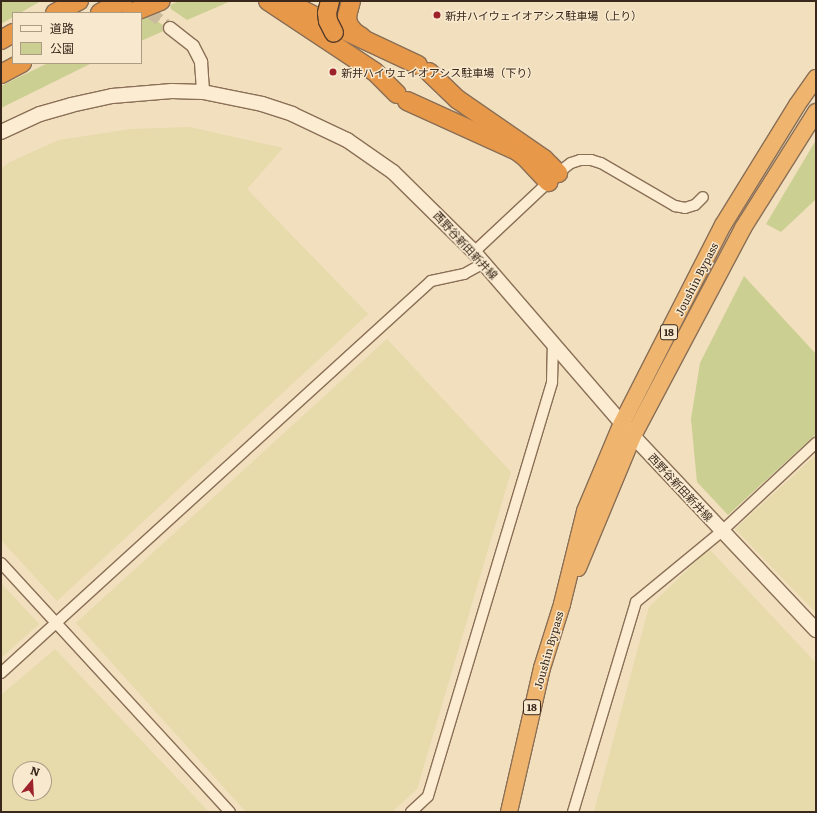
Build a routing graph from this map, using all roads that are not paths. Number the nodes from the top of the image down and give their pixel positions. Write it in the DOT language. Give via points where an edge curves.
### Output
graph roads {
  1 [pos="66,1"];
  2 [pos="79,1"];
  3 [pos="123,1"];
  4 [pos="161,1"];
  5 [pos="268,1"];
  6 [pos="287,1"];
  7 [pos="330,1"];
  8 [pos="352,1"];
  9 [pos="48,12"];
  10 [pos="57,12"];
  11 [pos="102,12"];
  12 [pos="134,12"];
  13 [pos="170,28"];
  14 [pos="12,34"];
  15 [pos="1,40"];
  16 [pos="376,46"];
  17 [pos="12,58"];
  18 [pos="1,64"];
  19 [pos="20,64"];
  20 [pos="375,72"];
  21 [pos="1,74"];
  22 [pos="816,78"];
  23 [pos="203,92"];
  24 [pos="816,112"];
  25 [pos="1,132"];
  26 [pos="553,177"];
  27 [pos="702,197"];
  28 [pos="474,252"];
  29 [pos="484,263"];
  30 [pos="553,341"];
  31 [pos="622,423"];
  32 [pos="633,436"];
  33 [pos="816,443"];
  34 [pos="722,530"];
  35 [pos="1,563"];
  36 [pos="562,604"];
  37 [pos="56,623"];
  38 [pos="816,630"];
  39 [pos="1,673"];
  40 [pos="230,812"];
  41 [pos="411,812"];
  42 [pos="509,812"];
  43 [pos="573,812"];
  1 -- 9 [label="highway"];
  2 -- 10 [label="highway"];
  3 -- 11 [label="highway"];
  4 -- 12 [label="highway"];
  5 -- 20 [label="highway"];
  6 -- 16 [label="highway"];
  7 -- 20 [label="highway, bridge" via="327,13 334,33"];
  8 -- 16 [label="highway" via="347,16 348,24 354,32"];
  13 -- 23 [label="street" via="193,46 201,62"];
  14 -- 15 [label="highway"];
  16 -- 26 [label="highway" via="424,69 458,99 544,159"];
  17 -- 18 [label="highway"];
  19 -- 21 [label="highway"];
  20 -- 26 [label="highway" via="402,98 517,151"];
  22 -- 31 [label="highway, Joushin Bypass / 18" via="796,105 723,225"];
  23 -- 25 [label="main road, 西野谷新田新井線" via="112,96 40,114"];
  23 -- 28 [label="main road, 西野谷新田新井線" via="262,104 292,114 347,140 393,172"];
  24 -- 32 [label="highway, Joushin Bypass / 18" via="744,228"];
  26 -- 27 [label="street" via="571,163 591,160 612,168 674,206 685,208 695,205"];
  26 -- 28 [label="street"];
  28 -- 29 [label="main road, 西野谷新田新井線"];
  29 -- 30 [label="main road, 西野谷新田新井線"];
  29 -- 37 [label="street" via="464,274 431,281"];
  30 -- 31 [label="main road, 西野谷新田新井線"];
  30 -- 41 [label="street" via="552,382 428,796"];
  31 -- 32 [label="main road, 西野谷新田新井線"];
  31 -- 36 [label="highway, Joushin Bypass / 18" via="585,511"];
  32 -- 34 [label="main road, 西野谷新田新井線"];
  32 -- 36 [label="highway, Joushin Bypass / 18" via="597,527"];
  33 -- 34 [label="street"];
  34 -- 38 [label="main road, 西野谷新田新井線"];
  34 -- 43 [label="street" via="636,602"];
  35 -- 37 [label="street"];
  36 -- 42 [label="highway, Joushin Bypass / 18" via="542,668"];
  37 -- 39 [label="street"];
  37 -- 40 [label="street"];
}
